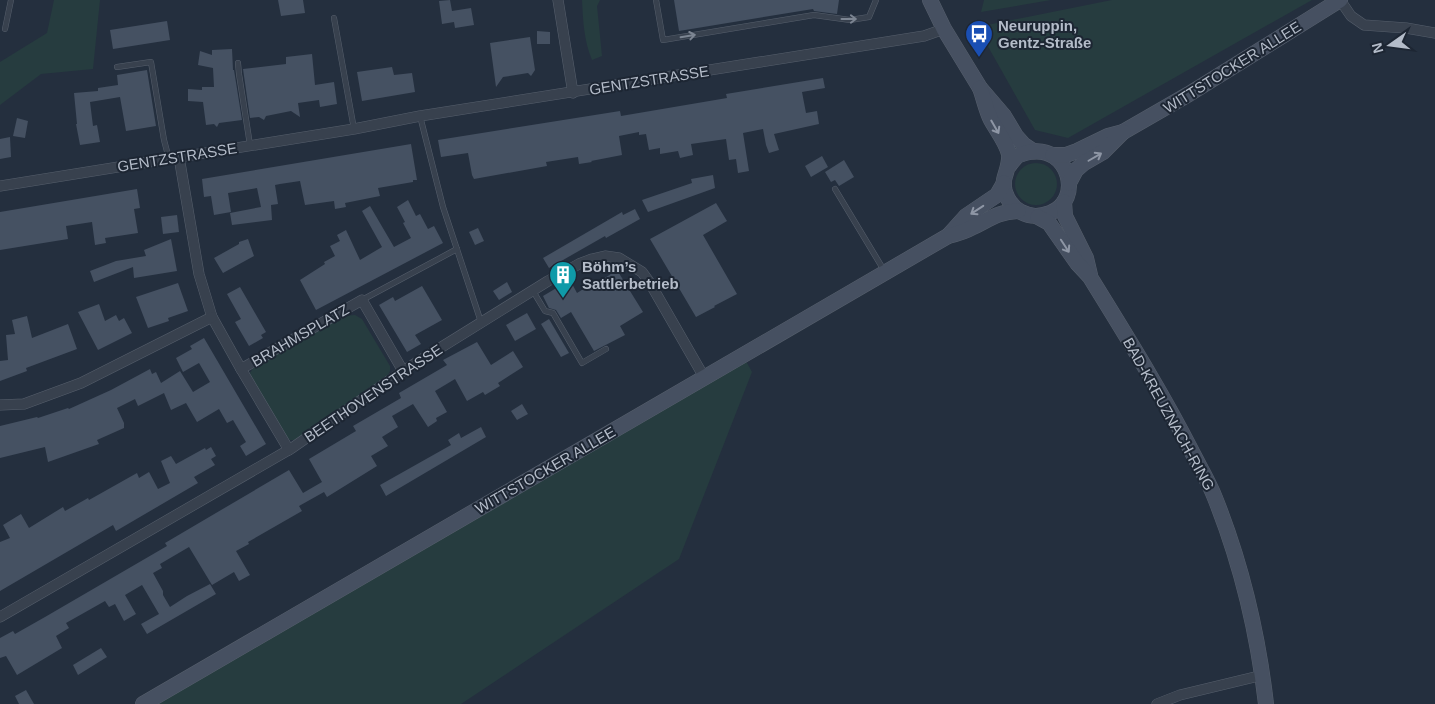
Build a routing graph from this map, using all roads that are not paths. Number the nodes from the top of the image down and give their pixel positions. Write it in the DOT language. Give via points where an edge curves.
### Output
graph roads {
  1 [pos="11,0"];
  2 [pos="558,0"];
  3 [pos="656,0"];
  4 [pos="876,0"];
  5 [pos="930,0"];
  6 [pos="1340,0"];
  7 [pos="334,18"];
  8 [pos="5,29"];
  9 [pos="944,29"];
  10 [pos="1435,33"];
  11 [pos="238,63"];
  12 [pos="117,67"];
  13 [pos="980,88"];
  14 [pos="573,93"];
  15 [pos="420,116"];
  16 [pos="354,129"];
  17 [pos="1123,132"];
  18 [pos="250,145"];
  19 [pos="1034,151"];
  20 [pos="1053,155"];
  21 [pos="174,158"];
  22 [pos="1009,166"];
  23 [pos="1004,183"];
  24 [pos="1069,183"];
  25 [pos="0,186"];
  26 [pos="835,189"];
  27 [pos="1064,202"];
  28 [pos="1018,210"];
  29 [pos="1038,217"];
  30 [pos="948,236"];
  31 [pos="456,249"];
  32 [pos="885,272"];
  33 [pos="1090,277"];
  34 [pos="532,291"];
  35 [pos="362,300"];
  36 [pos="212,317"];
  37 [pos="481,322"];
  38 [pos="606,349"];
  39 [pos="241,369"];
  40 [pos="403,371"];
  41 [pos="704,378"];
  42 [pos="0,405"];
  43 [pos="289,450"];
  44 [pos="0,616"];
  45 [pos="1263,675"];
  46 [pos="143,704"];
  47 [pos="1157,704"];
  48 [pos="1266,704"];
  1 -- 8 [label="lane"];
  2 -- 14 [label="street"];
  3 -- 4 [label="lane, one-way" via="663,40 814,15 850,20 869,16"];
  5 -- 9 [label="main road"];
  6 -- 10 [label="street" via="1351,16 1364,25"];
  6 -- 17 [label="main road, WITTSTOCKER ALLEE"];
  7 -- 16 [label="lane"];
  9 -- 13 [label="main road"];
  9 -- 14 [label="street, GENTZSTRASSE" via="924,36"];
  11 -- 18 [label="lane"];
  12 -- 21 [label="lane" via="151,62 164,140"];
  13 -- 19 [label="main road" via="1024,145"];
  13 -- 22 [label="main road, one-way" via="992,122 1009,154"];
  14 -- 15 [label="street, GENTZSTRASSE"];
  15 -- 16 [label="street, GENTZSTRASSE"];
  15 -- 31 [label="lane"];
  16 -- 18 [label="street, GENTZSTRASSE"];
  17 -- 20 [label="main road, WITTSTOCKER ALLEE" via="1066,155"];
  24 -- 17 [label="main road, WITTSTOCKER ALLEE, one-way" via="1076,170 1103,152"];
  18 -- 21 [label="street, GENTZSTRASSE"];
  19 -- 20 [label="main road, WITTSTOCKER ALLEE"];
  19 -- 22 [label="main road" via="1023,153"];
  20 -- 24 [label="main road" via="1062,162"];
  21 -- 25 [label="street, GENTZSTRASSE"];
  21 -- 36 [label="street" via="199,274"];
  22 -- 23 [label="main road"];
  23 -- 28 [label="main road" via="1005,195"];
  23 -- 30 [label="main road, one-way" via="997,195 966,216"];
  24 -- 27 [label="main road, WITTSTOCKER ALLEE"];
  26 -- 32 [label="lane"];
  27 -- 29 [label="main road" via="1058,210"];
  27 -- 33 [label="main road, BAD-KREUZNACH-RING" via="1064,216 1086,258"];
  28 -- 29 [label="main road"];
  28 -- 30 [label="main road" via="994,215 972,228"];
  29 -- 33 [label="main road, BAD-KREUZNACH-RING, one-way" via="1049,223"];
  30 -- 32 [label="main road, WITTSTOCKER ALLEE"];
  31 -- 35 [label="lane, BRAHMSPLATZ"];
  31 -- 37 [label="lane"];
  32 -- 41 [label="main road, WITTSTOCKER ALLEE"];
  33 -- 45 [label="main road, BAD-KREUZNACH-RING" via="1174,416 1215,497 1240,573"];
  34 -- 37 [label="street, BEETHOVENSTRASSE"];
  34 -- 38 [label="lane" via="545,311 553,313 582,363"];
  34 -- 41 [label="street, BEETHOVENSTRASSE" via="588,260 605,256 619,258 642,272 650,283"];
  35 -- 39 [label="street, BRAHMSPLATZ"];
  35 -- 40 [label="street, BRAHMSPLATZ"];
  36 -- 39 [label="street"];
  36 -- 42 [label="street" via="81,383 24,404"];
  37 -- 40 [label="street, BEETHOVENSTRASSE"];
  39 -- 43 [label="street, BRAHMSPLATZ"];
  40 -- 43 [label="street, BEETHOVENSTRASSE"];
  41 -- 46 [label="main road, WITTSTOCKER ALLEE"];
  43 -- 44 [label="street, BEETHOVENSTRASSE"];
  45 -- 47 [label="street" via="1180,695"];
  45 -- 48 [label="main road, BAD-KREUZNACH-RING"];
}
